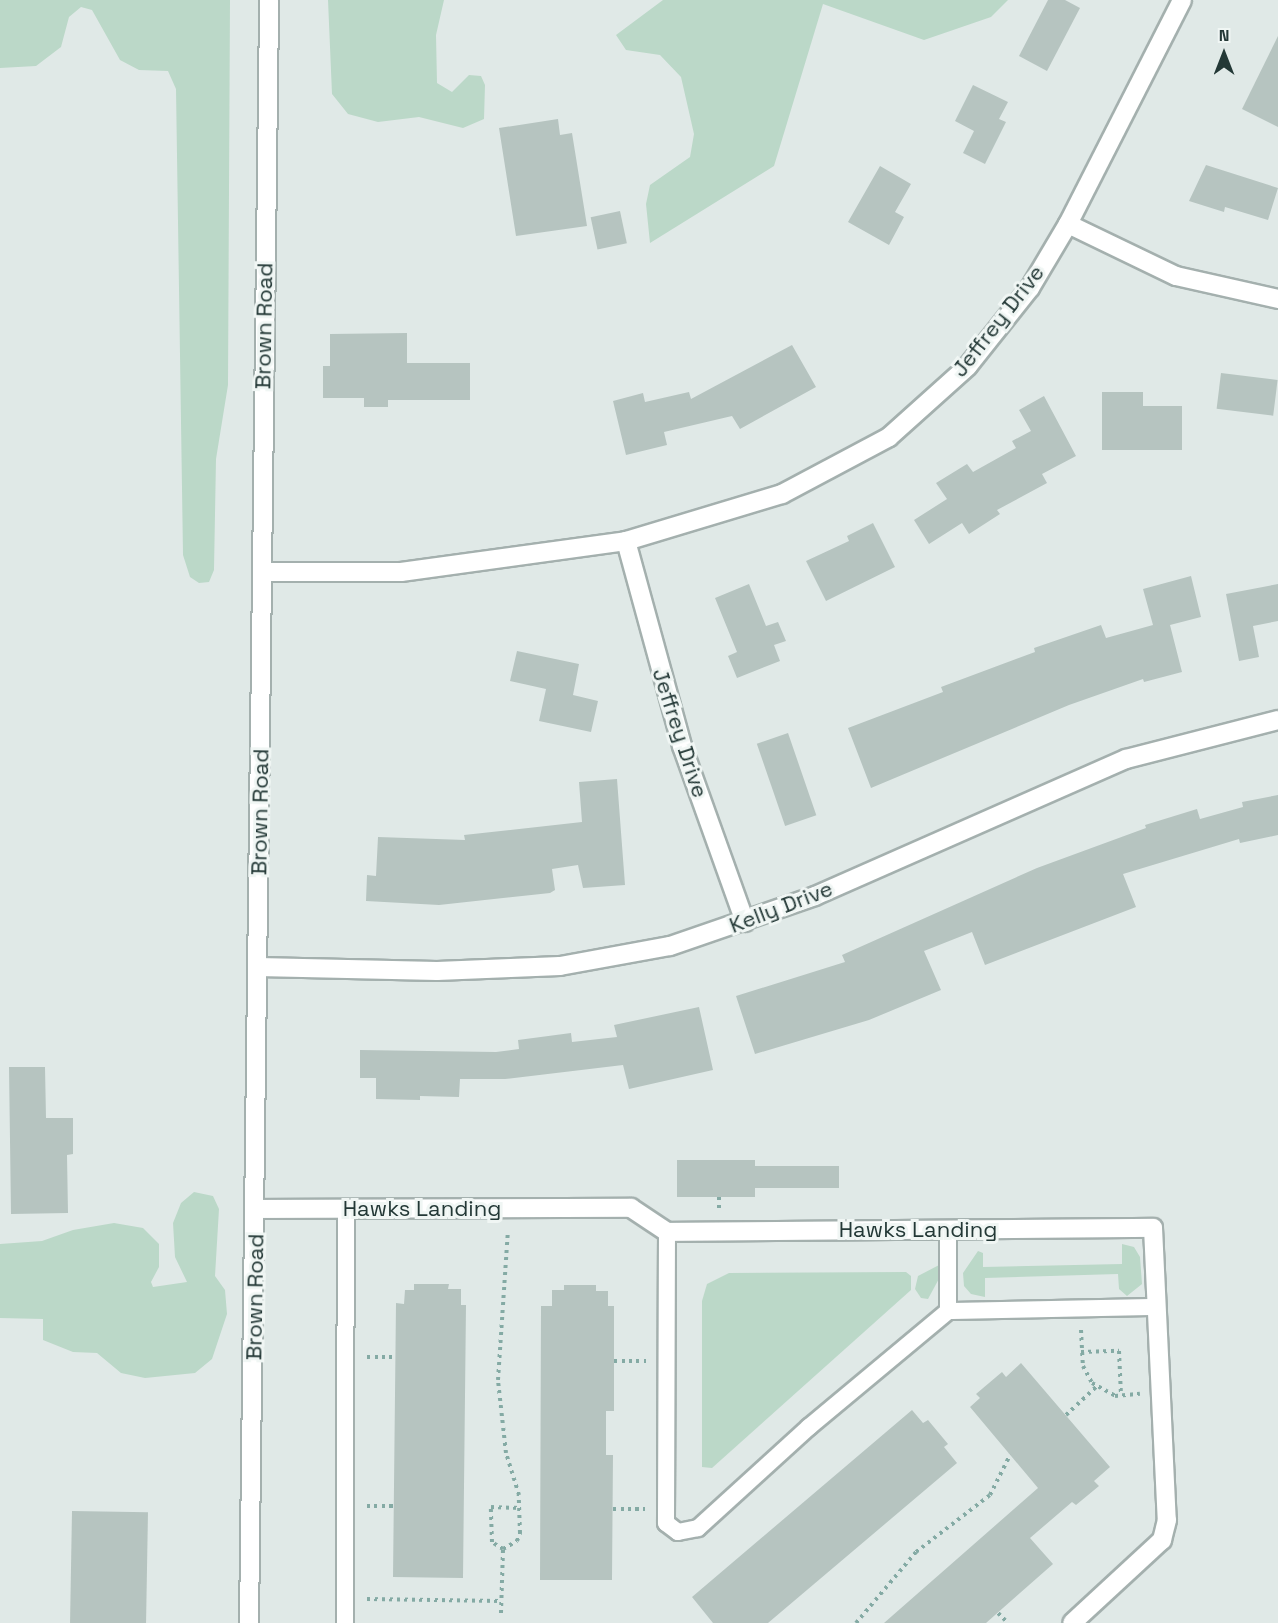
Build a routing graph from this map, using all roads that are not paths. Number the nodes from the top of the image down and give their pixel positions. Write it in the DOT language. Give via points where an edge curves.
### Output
graph roads {
  1 [pos="269,0"];
  2 [pos="1182,0"];
  3 [pos="1068,224"];
  4 [pos="1278,298"];
  5 [pos="626,541"];
  6 [pos="262,572"];
  7 [pos="1278,720"];
  8 [pos="745,922"];
  9 [pos="258,968"];
  10 [pos="256,1209"];
  11 [pos="346,1209"];
  12 [pos="948,1229"];
  13 [pos="667,1232"];
  14 [pos="1155,1307"];
  15 [pos="948,1311"];
  16 [pos="249,1623"];
  17 [pos="345,1623"];
  18 [pos="1072,1623"];
  1 -- 6 [label="street, Brown Road"];
  2 -- 3 [label="street, Jeffrey Drive"];
  3 -- 4 [label="street" via="1176,276"];
  3 -- 5 [label="street, Jeffrey Drive" via="1030,288 968,366 889,437 782,494"];
  5 -- 6 [label="street, Jeffrey Drive" via="401,572"];
  5 -- 8 [label="street, Jeffrey Drive" via="682,746"];
  6 -- 9 [label="street, Brown Road"];
  7 -- 8 [label="street, Kelly Drive" via="1126,759 815,896"];
  8 -- 9 [label="street, Kelly Drive" via="670,946 560,966 437,971"];
  9 -- 10 [label="street, Brown Road"];
  10 -- 11 [label="street, Hawks Landing"];
  10 -- 16 [label="street, Brown Road"];
  11 -- 13 [label="street, Hawks Landing" via="632,1208"];
  11 -- 17 [label="lane"];
  12 -- 13 [label="street, Hawks Landing"];
  12 -- 14 [label="street, Hawks Landing" via="1153,1228"];
  12 -- 15 [label="lane"];
  13 -- 15 [label="lane" via="666,1523 678,1532 698,1528 809,1427"];
  14 -- 15 [label="lane"];
  14 -- 18 [label="street, Hawks Landing" via="1167,1520 1162,1540"];
}
